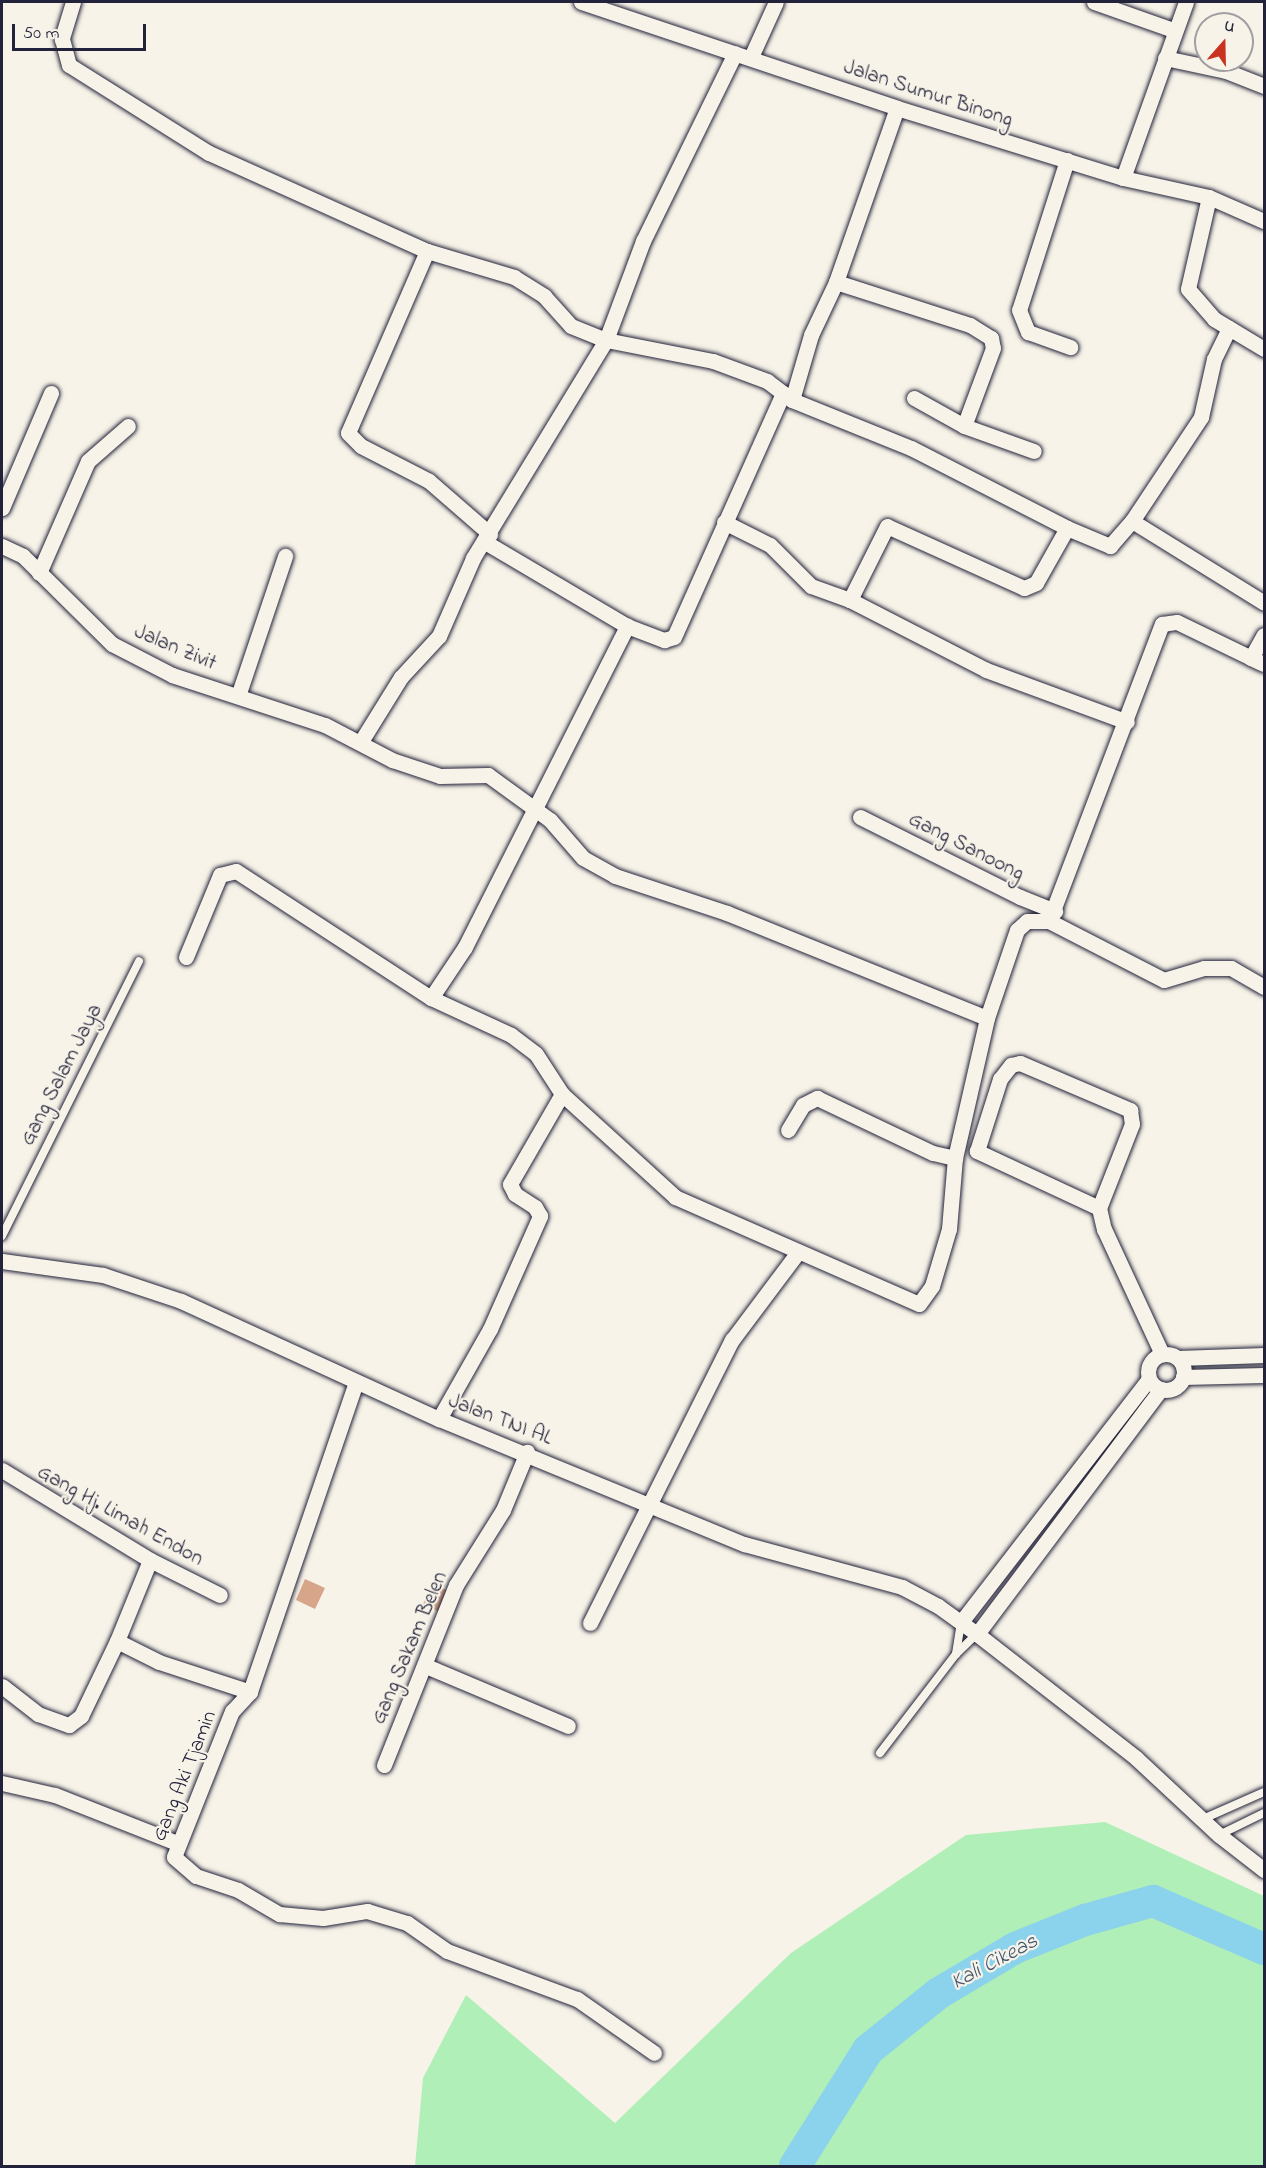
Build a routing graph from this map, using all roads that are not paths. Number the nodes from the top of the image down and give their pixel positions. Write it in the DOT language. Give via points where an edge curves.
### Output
graph roads {
  1 [pos="73,2"];
  2 [pos="580,2"];
  3 [pos="776,2"];
  4 [pos="1094,2"];
  5 [pos="1186,2"];
  6 [pos="1173,30"];
  7 [pos="735,52"];
  8 [pos="752,57"];
  9 [pos="1165,58"];
  10 [pos="1264,86"];
  11 [pos="897,108"];
  12 [pos="1066,160"];
  13 [pos="1123,178"];
  14 [pos="1209,196"];
  15 [pos="1264,221"];
  16 [pos="427,251"];
  17 [pos="836,282"];
  18 [pos="1229,328"];
  19 [pos="606,340"];
  20 [pos="1070,347"];
  21 [pos="1264,349"];
  22 [pos="51,393"];
  23 [pos="787,396"];
  24 [pos="914,398"];
  25 [pos="128,426"];
  26 [pos="964,426"];
  27 [pos="1034,451"];
  28 [pos="2,508"];
  29 [pos="1132,521"];
  30 [pos="724,522"];
  31 [pos="1067,528"];
  32 [pos="488,538"];
  33 [pos="2,546"];
  34 [pos="285,556"];
  35 [pos="39,573"];
  36 [pos="850,600"];
  37 [pos="1264,603"];
  38 [pos="627,626"];
  39 [pos="1264,634"];
  40 [pos="1258,661"];
  41 [pos="238,696"];
  42 [pos="1127,722"];
  43 [pos="360,743"];
  44 [pos="535,810"];
  45 [pos="860,817"];
  46 [pos="1052,916"];
  47 [pos="186,957"];
  48 [pos="139,961"];
  49 [pos="1264,987"];
  50 [pos="431,998"];
  51 [pos="987,1018"];
  52 [pos="562,1094"];
  53 [pos="788,1130"];
  54 [pos="955,1158"];
  55 [pos="1099,1208"];
  56 [pos="2,1236"];
  57 [pos="798,1251"];
  58 [pos="2,1262"];
  59 [pos="1162,1354"];
  60 [pos="1264,1355"];
  61 [pos="1264,1375"];
  62 [pos="1183,1377"];
  63 [pos="356,1382"];
  64 [pos="1155,1384"];
  65 [pos="439,1419"];
  66 [pos="526,1452"];
  67 [pos="2,1470"];
  68 [pos="1054,1502"];
  69 [pos="649,1505"];
  70 [pos="1069,1515"];
  71 [pos="150,1560"];
  72 [pos="220,1595"];
  73 [pos="961,1622"];
  74 [pos="590,1623"];
  75 [pos="978,1634"];
  76 [pos="117,1641"];
  77 [pos="956,1654"];
  78 [pos="426,1666"];
  79 [pos="2,1686"];
  80 [pos="250,1692"];
  81 [pos="568,1726"];
  82 [pos="880,1753"];
  83 [pos="384,1765"];
  84 [pos="2,1783"];
  85 [pos="1264,1792"];
  86 [pos="1264,1813"];
  87 [pos="1203,1819"];
  88 [pos="1219,1835"];
  89 [pos="177,1844"];
  90 [pos="1264,1870"];
  91 [pos="654,2053"];
  1 -- 16 [label="street" via="62,39 69,65 82,76 209,153"];
  2 -- 7 [label="street, Jalan Sumur Binong"];
  3 -- 8 [label="street"];
  4 -- 6 [label="street"];
  5 -- 6 [label="street"];
  6 -- 9 [label="street"];
  7 -- 8 [label="street, Jalan Sumur Binong"];
  7 -- 19 [label="street" via="643,242"];
  8 -- 11 [label="street, Jalan Sumur Binong"];
  9 -- 10 [label="street" via="1226,71"];
  9 -- 13 [label="street"];
  11 -- 12 [label="street, Jalan Sumur Binong"];
  11 -- 17 [label="street"];
  12 -- 13 [label="street, Jalan Sumur Binong"];
  12 -- 20 [label="street" via="1019,310 1028,332"];
  13 -- 14 [label="street, Jalan Sumur Binong"];
  14 -- 15 [label="street, Jalan Sumur Binong"];
  14 -- 18 [label="street" via="1188,289 1214,319"];
  16 -- 19 [label="street" via="514,277 544,296 571,326"];
  16 -- 32 [label="street" via="348,433 361,446 429,481"];
  17 -- 23 [label="street"];
  17 -- 26 [label="street" via="970,325 991,338 993,348"];
  18 -- 21 [label="street"];
  18 -- 29 [label="street" via="1214,359 1201,417"];
  19 -- 23 [label="street" via="713,361 767,381"];
  19 -- 32 [label="street"];
  22 -- 28 [label="street"];
  23 -- 30 [label="street"];
  23 -- 31 [label="street" via="911,448"];
  24 -- 26 [label="street"];
  25 -- 35 [label="street" via="88,461"];
  26 -- 27 [label="street"];
  29 -- 31 [label="street" via="1110,546"];
  29 -- 37 [label="street"];
  30 -- 36 [label="street" via="770,545 811,586"];
  30 -- 38 [label="street" via="674,637 664,640"];
  31 -- 36 [label="street" via="1036,583 1024,588 886,526"];
  32 -- 38 [label="street"];
  32 -- 43 [label="street" via="473,558 439,636 401,677"];
  33 -- 35 [label="street, Jalan Zivit" via="23,556"];
  34 -- 41 [label="street"];
  35 -- 41 [label="street, Jalan Zivit" via="112,644 172,675"];
  36 -- 42 [label="street" via="986,670"];
  38 -- 44 [label="street"];
  39 -- 40 [label="street"];
  40 -- 42 [label="street" via="1178,622 1162,624"];
  41 -- 43 [label="street, Jalan Zivit" via="325,725"];
  42 -- 46 [label="street"];
  43 -- 44 [label="street, Jalan Zivit" via="392,760 440,776 488,775"];
  44 -- 50 [label="street" via="465,947"];
  44 -- 51 [label="street, Jalan Zivit" via="550,820 583,858 615,876 727,913"];
  45 -- 46 [label="street, Gang Sanoong"];
  46 -- 49 [label="street, Gang Sanoong" via="1164,980 1204,968 1231,968"];
  46 -- 51 [label="street" via="1027,921 1017,930"];
  47 -- 50 [label="street" via="220,875 236,871"];
  48 -- 56 [label="lane, Gang Salam Jaya"];
  50 -- 52 [label="street" via="511,1035 536,1054"];
  51 -- 54 [label="street"];
  52 -- 57 [label="street" via="675,1197"];
  52 -- 65 [label="street" via="510,1184 515,1194 535,1207 540,1216 490,1329"];
  53 -- 54 [label="street" via="803,1105 817,1098 933,1153"];
  54 -- 57 [label="street" via="949,1228 932,1286 919,1304"];
  55 -- 55 [label="street" via="1132,1124 1130,1110 1020,1063 1011,1065 1000,1079 977,1151"];
  55 -- 59 [label="street"];
  57 -- 69 [label="street" via="732,1340"];
  58 -- 63 [label="street, Jalan TNI AL" via="103,1275 181,1301"];
  59 -- 60 [label="street"];
  59 -- 62 [label="street"];
  59 -- 64 [label="street" via="1148,1371"];
  61 -- 62 [label="street"];
  62 -- 64 [label="street" via="1176,1386"];
  63 -- 65 [label="street, Jalan TNI AL"];
  63 -- 80 [label="street, Gang Aki Tjamin"];
  64 -- 68 [label="street"];
  64 -- 70 [label="street"];
  65 -- 66 [label="street, Jalan TNI AL"];
  66 -- 69 [label="street, Jalan TNI AL"];
  66 -- 78 [label="street, Gang Sakam Belen" via="503,1510 456,1585"];
  67 -- 71 [label="street, Gang Hj. Limah Endon"];
  68 -- 70 [label="street"];
  68 -- 73 [label="street"];
  69 -- 73 [label="street, Jalan TNI AL" via="744,1544 902,1587"];
  69 -- 74 [label="street"];
  70 -- 75 [label="street"];
  71 -- 72 [label="street, Gang Hj. Limah Endon"];
  71 -- 76 [label="street"];
  73 -- 75 [label="street, Jalan TNI AL"];
  73 -- 77 [label="lane"];
  75 -- 77 [label="lane"];
  75 -- 87 [label="street, Jalan TNI AL" via="1136,1758"];
  76 -- 79 [label="street" via="81,1716 69,1725 38,1714"];
  76 -- 80 [label="street" via="159,1662"];
  77 -- 82 [label="lane"];
  78 -- 81 [label="street"];
  78 -- 83 [label="street, Gang Sakam Belen"];
  80 -- 89 [label="street, Gang Aki Tjamin" via="232,1711"];
  84 -- 89 [label="street" via="55,1795"];
  85 -- 87 [label="lane"];
  86 -- 88 [label="lane"];
  87 -- 88 [label="street, Jalan TNI AL"];
  88 -- 90 [label="street, Jalan TNI AL"];
  89 -- 91 [label="street, Gang Aki Tjamin" via="174,1857 196,1876 238,1890 279,1914 323,1918 368,1911 407,1923 447,1951 577,1999"];
}
